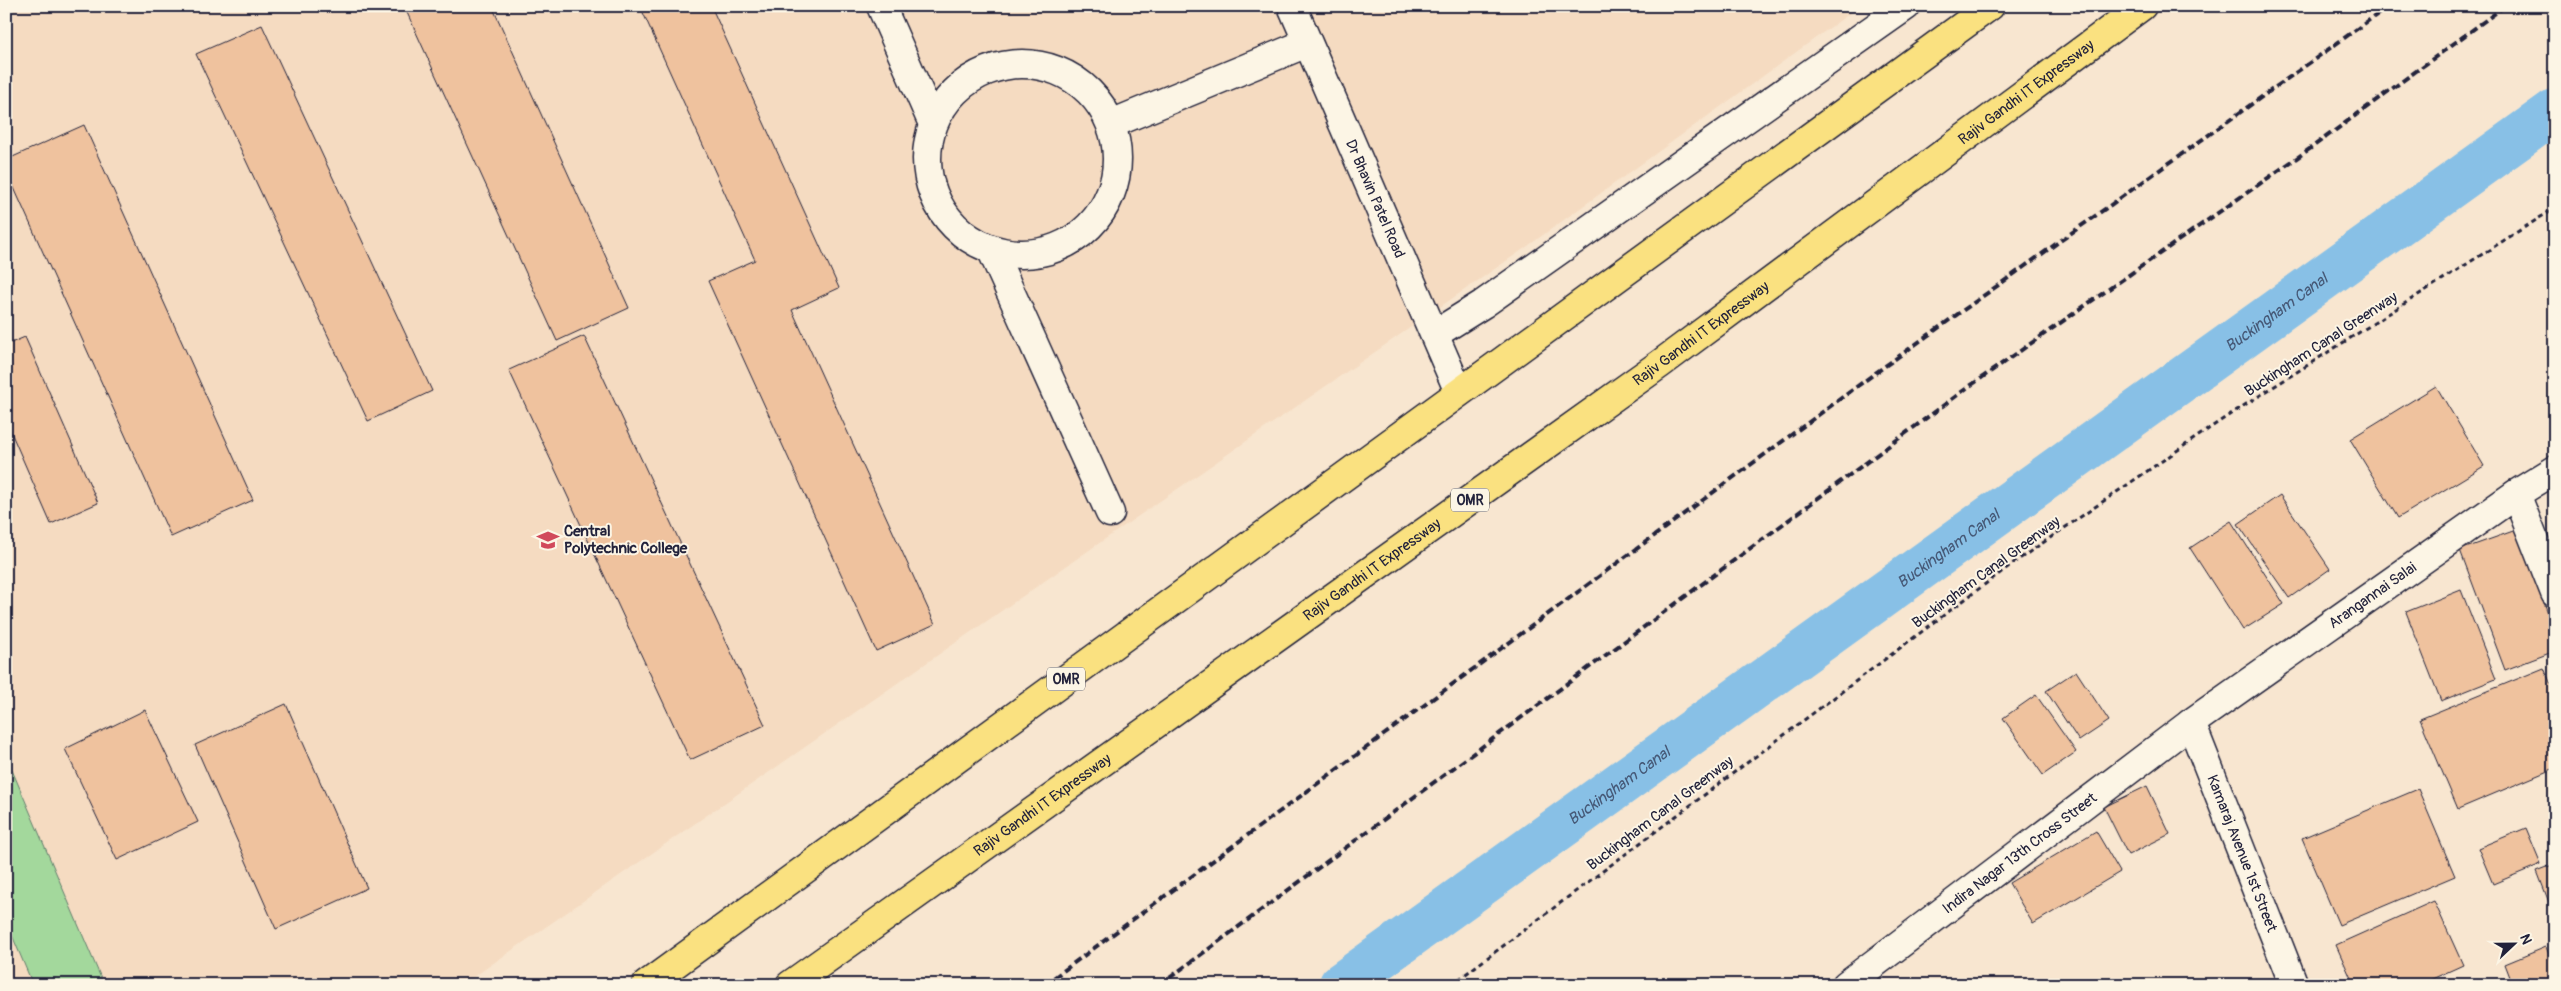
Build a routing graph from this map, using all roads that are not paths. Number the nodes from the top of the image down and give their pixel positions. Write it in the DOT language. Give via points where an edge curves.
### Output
graph roads {
  1 [pos="881,6"];
  2 [pos="1292,6"];
  3 [pos="1906,6"];
  4 [pos="1990,6"];
  5 [pos="2142,6"];
  6 [pos="1307,43"];
  7 [pos="933,124"];
  8 [pos="1111,124"];
  9 [pos="992,250"];
  10 [pos="1435,334"];
  11 [pos="1459,392"];
  12 [pos="2555,470"];
  13 [pos="2516,494"];
  14 [pos="1110,513"];
  15 [pos="2555,593"];
  16 [pos="2191,723"];
  17 [pos="646,985"];
  18 [pos="790,985"];
  19 [pos="1846,985"];
  20 [pos="2294,985"];
  1 -- 7 [label="street"];
  2 -- 6 [label="street, Dr Bhavin Patel Road"];
  3 -- 10 [label="street" via="1483,304"];
  4 -- 11 [label="main road, OMR"];
  5 -- 18 [label="main road, Rajiv Gandhi IT Expressway / OMR" via="1660,364"];
  6 -- 8 [label="street"];
  6 -- 10 [label="street, Dr Bhavin Patel Road"];
  7 -- 8 [label="street" via="948,99 968,79 993,67 1022,63 1050,66 1076,79 1097,99"];
  7 -- 9 [label="street" via="927,154 930,185 943,213 965,236"];
  8 -- 9 [label="street" via="1118,154 1114,184 1102,213 1081,236 1053,250 1023,255"];
  9 -- 14 [label="street"];
  10 -- 11 [label="street, Dr Bhavin Patel Road"];
  11 -- 17 [label="main road, OMR"];
  12 -- 13 [label="street, Arangannai Salai"];
  13 -- 15 [label="street"];
  13 -- 16 [label="street, Arangannai Salai"];
  16 -- 19 [label="street, Indira Nagar 13th Cross Street"];
  16 -- 20 [label="street, Kamaraj Avenue 1st Street"];
}
